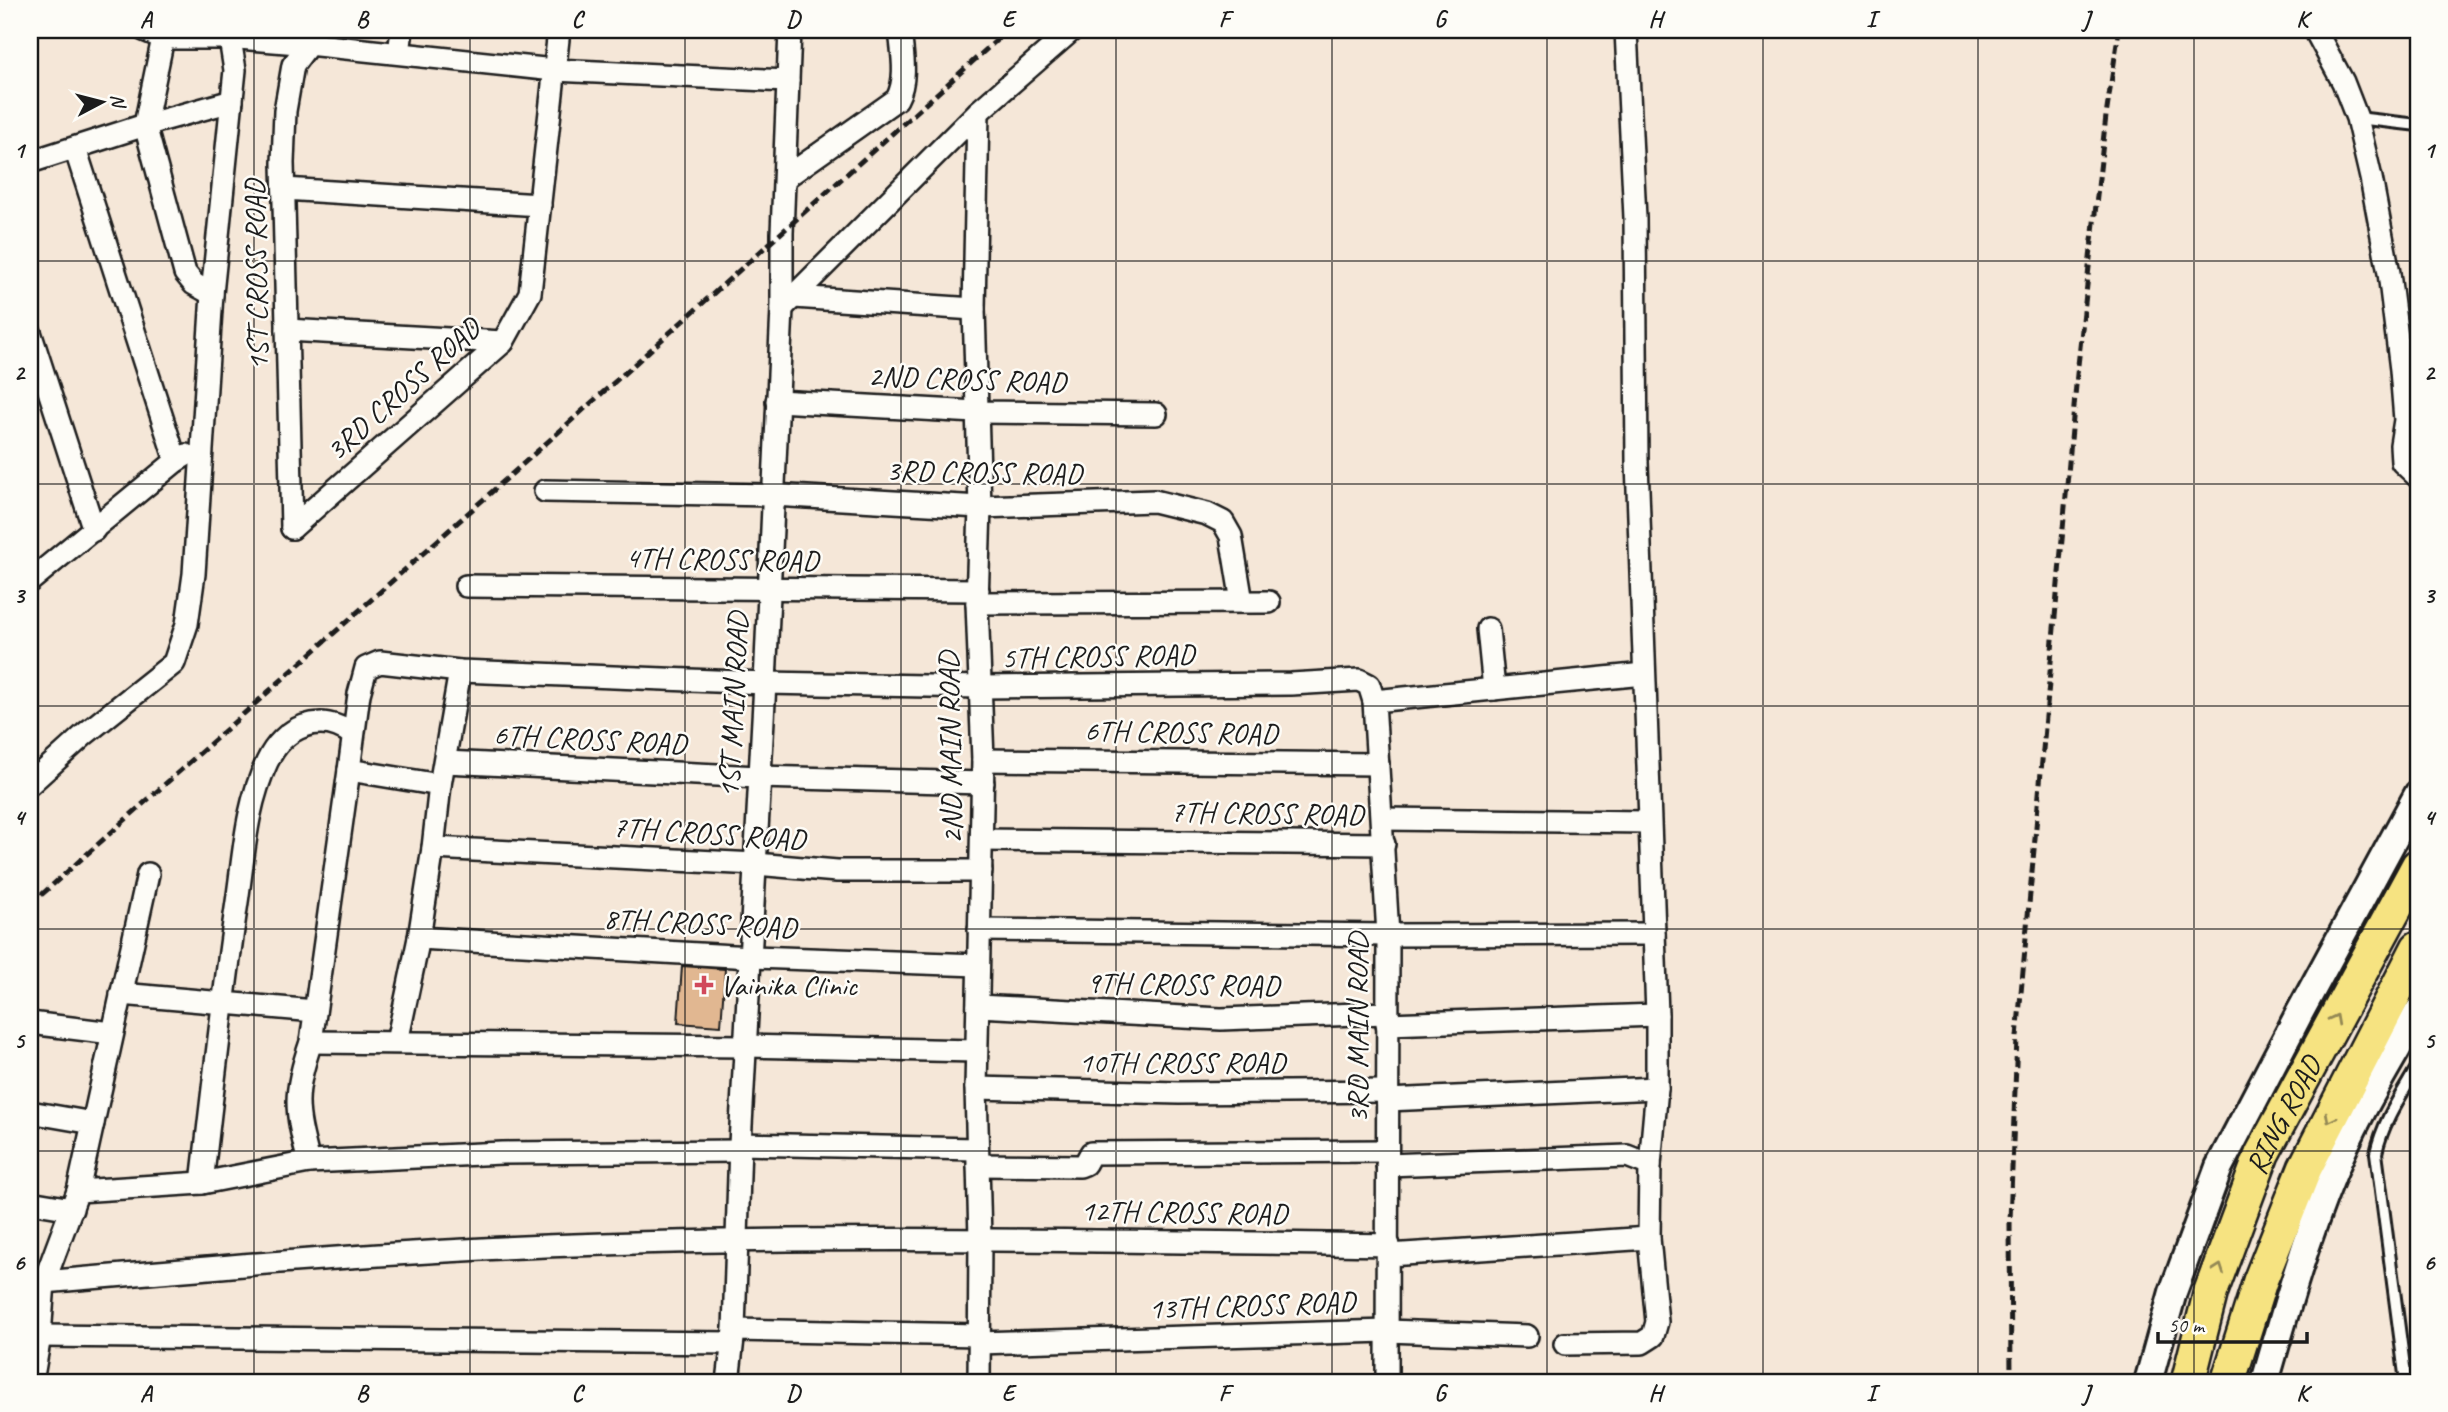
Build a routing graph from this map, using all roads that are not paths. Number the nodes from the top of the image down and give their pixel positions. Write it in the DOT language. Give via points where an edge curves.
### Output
graph roads {
  1 [pos="402,30"];
  2 [pos="559,30"];
  3 [pos="790,30"];
  4 [pos="900,30"];
  5 [pos="1072,30"];
  6 [pos="1626,30"];
  7 [pos="2315,30"];
  8 [pos="153,34"];
  9 [pos="233,35"];
  10 [pos="302,39"];
  11 [pos="399,53"];
  12 [pos="554,70"];
  13 [pos="788,81"];
  14 [pos="232,101"];
  15 [pos="978,112"];
  16 [pos="2357,118"];
  17 [pos="145,125"];
  18 [pos="2418,125"];
  19 [pos="30,146"];
  20 [pos="75,148"];
  21 [pos="39,159"];
  22 [pos="785,177"];
  23 [pos="284,189"];
  24 [pos="540,205"];
  25 [pos="212,294"];
  26 [pos="788,303"];
  27 [pos="974,309"];
  28 [pos="287,330"];
  29 [pos="30,332"];
  30 [pos="503,342"];
  31 [pos="777,401"];
  32 [pos="976,412"];
  33 [pos="1156,414"];
  34 [pos="201,446"];
  35 [pos="176,461"];
  36 [pos="2418,477"];
  37 [pos="545,491"];
  38 [pos="773,495"];
  39 [pos="980,507"];
  40 [pos="292,528"];
  41 [pos="94,530"];
  42 [pos="30,581"];
  43 [pos="466,586"];
  44 [pos="768,589"];
  45 [pos="978,597"];
  46 [pos="1242,602"];
  47 [pos="1269,602"];
  48 [pos="1488,629"];
  49 [pos="460,671"];
  50 [pos="1644,674"];
  51 [pos="765,683"];
  52 [pos="981,687"];
  53 [pos="1494,689"];
  54 [pos="1374,701"];
  55 [pos="353,735"];
  56 [pos="983,760"];
  57 [pos="445,762"];
  58 [pos="1378,764"];
  59 [pos="349,770"];
  60 [pos="759,777"];
  61 [pos="983,783"];
  62 [pos="30,785"];
  63 [pos="440,785"];
  64 [pos="2418,794"];
  65 [pos="1382,819"];
  66 [pos="1649,822"];
  67 [pos="982,840"];
  68 [pos="1384,844"];
  69 [pos="433,848"];
  70 [pos="756,864"];
  71 [pos="2418,866"];
  72 [pos="981,871"];
  73 [pos="148,874"];
  74 [pos="979,930"];
  75 [pos="1654,934"];
  76 [pos="1388,935"];
  77 [pos="419,938"];
  78 [pos="2418,948"];
  79 [pos="751,957"];
  80 [pos="978,965"];
  81 [pos="121,994"];
  82 [pos="223,1002"];
  83 [pos="978,1006"];
  84 [pos="315,1011"];
  85 [pos="2418,1012"];
  86 [pos="1657,1015"];
  87 [pos="1387,1018"];
  88 [pos="30,1023"];
  89 [pos="112,1033"];
  90 [pos="311,1042"];
  91 [pos="397,1042"];
  92 [pos="745,1046"];
  93 [pos="976,1051"];
  94 [pos="2418,1066"];
  95 [pos="976,1088"];
  96 [pos="1657,1088"];
  97 [pos="1387,1096"];
  98 [pos="30,1112"];
  99 [pos="93,1123"];
  100 [pos="740,1147"];
  101 [pos="977,1157"];
  102 [pos="1387,1158"];
  103 [pos="309,1162"];
  104 [pos="1650,1165"];
  105 [pos="202,1183"];
  106 [pos="75,1200"];
  107 [pos="30,1202"];
  108 [pos="1649,1238"];
  109 [pos="979,1239"];
  110 [pos="736,1242"];
  111 [pos="1389,1250"];
  112 [pos="39,1289"];
  113 [pos="1387,1331"];
  114 [pos="40,1336"];
  115 [pos="733,1336"];
  116 [pos="1527,1336"];
  117 [pos="979,1339"];
  118 [pos="1565,1344"];
  119 [pos="32,1382"];
  120 [pos="728,1382"];
  121 [pos="979,1382"];
  122 [pos="1387,1382"];
  123 [pos="2148,1382"];
  124 [pos="2188,1382"];
  125 [pos="2228,1382"];
  126 [pos="2265,1382"];
  127 [pos="2406,1382"];
  1 -- 11 [label="street"];
  2 -- 12 [label="street, 3RD CROSS ROAD"];
  3 -- 13 [label="street, 1ST MAIN ROAD"];
  4 -- 22 [label="street" via="903,77 897,99"];
  5 -- 15 [label="street"];
  6 -- 50 [label="street" via="1635,218"];
  7 -- 16 [label="street"];
  8 -- 9 [label="street"];
  8 -- 17 [label="street"];
  9 -- 10 [label="street"];
  9 -- 14 [label="street"];
  10 -- 11 [label="street"];
  10 -- 23 [label="street, 1ST CROSS ROAD" via="287,100"];
  11 -- 12 [label="street"];
  12 -- 13 [label="street"];
  12 -- 24 [label="street, 3RD CROSS ROAD"];
  13 -- 22 [label="street, 1ST MAIN ROAD"];
  14 -- 17 [label="street"];
  14 -- 25 [label="street"];
  15 -- 26 [label="street"];
  15 -- 27 [label="street, 2ND MAIN ROAD"];
  16 -- 18 [label="lane"];
  16 -- 36 [label="street" via="2389,273 2405,420 2402,462"];
  17 -- 20 [label="street"];
  17 -- 25 [label="street" via="185,273"];
  19 -- 21 [label="street"];
  20 -- 21 [label="street"];
  20 -- 35 [label="street"];
  22 -- 26 [label="street, 1ST MAIN ROAD"];
  23 -- 24 [label="street"];
  23 -- 28 [label="street, 1ST CROSS ROAD"];
  24 -- 30 [label="street, 3RD CROSS ROAD" via="530,293"];
  25 -- 34 [label="street"];
  26 -- 27 [label="street"];
  26 -- 31 [label="street, 1ST MAIN ROAD"];
  27 -- 32 [label="street, 2ND MAIN ROAD"];
  28 -- 30 [label="street"];
  28 -- 40 [label="street, 1ST CROSS ROAD"];
  29 -- 41 [label="street"];
  30 -- 40 [label="street, 3RD CROSS ROAD"];
  31 -- 32 [label="street, 2ND CROSS ROAD"];
  31 -- 38 [label="street, 1ST MAIN ROAD"];
  32 -- 33 [label="street, 2ND CROSS ROAD"];
  32 -- 39 [label="street, 2ND MAIN ROAD"];
  34 -- 35 [label="street"];
  34 -- 62 [label="street" via="194,574 187,624 174,663"];
  35 -- 41 [label="street"];
  37 -- 38 [label="street, 3RD CROSS ROAD"];
  38 -- 39 [label="street, 3RD CROSS ROAD"];
  38 -- 44 [label="street, 1ST MAIN ROAD"];
  39 -- 45 [label="street, 2ND MAIN ROAD"];
  39 -- 46 [label="street, 3RD CROSS ROAD" via="1154,501 1207,514 1223,522 1231,536"];
  41 -- 42 [label="street"];
  43 -- 44 [label="street, 4TH CROSS ROAD"];
  44 -- 45 [label="street, 4TH CROSS ROAD"];
  44 -- 51 [label="street, 1ST MAIN ROAD"];
  45 -- 46 [label="street, 4TH CROSS ROAD"];
  45 -- 52 [label="street, 2ND MAIN ROAD"];
  46 -- 47 [label="street, 4TH CROSS ROAD"];
  48 -- 53 [label="street"];
  49 -- 51 [label="street, 5TH CROSS ROAD"];
  49 -- 55 [label="street, 5TH CROSS ROAD" via="380,662 366,668"];
  49 -- 57 [label="street"];
  50 -- 53 [label="street"];
  50 -- 66 [label="street"];
  51 -- 52 [label="street, 5TH CROSS ROAD"];
  51 -- 60 [label="street, 1ST MAIN ROAD"];
  52 -- 54 [label="street, 5TH CROSS ROAD" via="1359,680 1369,685"];
  52 -- 56 [label="street, 2ND MAIN ROAD"];
  53 -- 54 [label="street"];
  54 -- 58 [label="street, 3RD MAIN ROAD"];
  55 -- 59 [label="street"];
  55 -- 82 [label="street" via="329,723 311,723 281,740 267,760 251,802"];
  56 -- 58 [label="street, 6TH CROSS ROAD"];
  56 -- 61 [label="street, 2ND MAIN ROAD"];
  57 -- 60 [label="street, 6TH CROSS ROAD"];
  57 -- 63 [label="street"];
  58 -- 65 [label="street, 3RD MAIN ROAD"];
  59 -- 63 [label="street"];
  59 -- 84 [label="street"];
  60 -- 61 [label="street, 6TH CROSS ROAD"];
  60 -- 70 [label="street, 1ST MAIN ROAD"];
  61 -- 67 [label="street, 2ND MAIN ROAD"];
  63 -- 69 [label="street"];
  64 -- 123 [label="street" via="2219,1167 2173,1292"];
  65 -- 66 [label="street"];
  65 -- 68 [label="street, 3RD MAIN ROAD"];
  66 -- 75 [label="street"];
  67 -- 68 [label="street, 7TH CROSS ROAD"];
  67 -- 72 [label="street, 2ND MAIN ROAD"];
  68 -- 76 [label="street, 3RD MAIN ROAD"];
  69 -- 70 [label="street, 7TH CROSS ROAD"];
  69 -- 77 [label="street"];
  70 -- 72 [label="street, 7TH CROSS ROAD" via="837,872"];
  70 -- 79 [label="street, 1ST MAIN ROAD"];
  124 -- 71 [label="highway, RING ROAD, one-way" via="2211,1291 2262,1154"];
  72 -- 74 [label="street, 2ND MAIN ROAD"];
  73 -- 81 [label="street"];
  74 -- 76 [label="street"];
  74 -- 80 [label="street, 2ND MAIN ROAD"];
  75 -- 76 [label="street"];
  75 -- 86 [label="street"];
  76 -- 87 [label="street, 3RD MAIN ROAD"];
  77 -- 79 [label="street, 8TH CROSS ROAD"];
  77 -- 91 [label="street"];
  78 -- 125 [label="highway, RING ROAD, one-way" via="2305,1168 2260,1281"];
  79 -- 80 [label="street, 8TH CROSS ROAD"];
  79 -- 92 [label="street, 1ST MAIN ROAD"];
  80 -- 83 [label="street, 2ND MAIN ROAD"];
  81 -- 82 [label="street"];
  81 -- 89 [label="street"];
  82 -- 84 [label="street"];
  82 -- 105 [label="street"];
  83 -- 87 [label="street, 9TH CROSS ROAD" via="1221,1019"];
  83 -- 93 [label="street, 2ND MAIN ROAD"];
  84 -- 90 [label="street"];
  85 -- 126 [label="street" via="2333,1171"];
  86 -- 87 [label="street, 9TH CROSS ROAD"];
  86 -- 96 [label="street"];
  87 -- 97 [label="street, 3RD MAIN ROAD"];
  88 -- 89 [label="street"];
  89 -- 99 [label="street"];
  90 -- 91 [label="street"];
  90 -- 103 [label="street" via="297,1094 298,1120"];
  91 -- 92 [label="street"];
  92 -- 93 [label="street"];
  92 -- 100 [label="street, 1ST MAIN ROAD"];
  93 -- 95 [label="street, 2ND MAIN ROAD"];
  94 -- 127 [label="lane" via="2380,1134 2376,1153"];
  95 -- 97 [label="street, 10TH CROSS ROAD"];
  95 -- 101 [label="street, 2ND MAIN ROAD"];
  96 -- 97 [label="street, 10TH CROSS ROAD"];
  96 -- 104 [label="street"];
  97 -- 102 [label="street, 3RD MAIN ROAD"];
  98 -- 99 [label="street"];
  99 -- 106 [label="street"];
  100 -- 101 [label="street"];
  100 -- 103 [label="street"];
  100 -- 110 [label="street, 1ST MAIN ROAD"];
  101 -- 102 [label="street" via="1080,1166 1091,1153"];
  101 -- 109 [label="street, 2ND MAIN ROAD"];
  102 -- 104 [label="street" via="1628,1156"];
  102 -- 111 [label="street, 3RD MAIN ROAD"];
  103 -- 105 [label="street"];
  104 -- 108 [label="street"];
  105 -- 106 [label="street"];
  106 -- 107 [label="street"];
  106 -- 112 [label="street"];
  108 -- 111 [label="street, 12TH CROSS ROAD"];
  108 -- 118 [label="street" via="1657,1322 1653,1336 1642,1343"];
  109 -- 110 [label="street, 12TH CROSS ROAD"];
  109 -- 111 [label="street, 12TH CROSS ROAD"];
  109 -- 117 [label="street, 2ND MAIN ROAD"];
  110 -- 112 [label="street, 12TH CROSS ROAD" via="313,1258"];
  110 -- 115 [label="street, 1ST MAIN ROAD"];
  111 -- 113 [label="street, 3RD MAIN ROAD"];
  112 -- 114 [label="street"];
  113 -- 116 [label="street, 13TH CROSS ROAD"];
  113 -- 117 [label="street, 13TH CROSS ROAD"];
  113 -- 122 [label="street, 3RD MAIN ROAD"];
  114 -- 115 [label="street, 13TH CROSS ROAD"];
  114 -- 119 [label="street"];
  115 -- 117 [label="street, 13TH CROSS ROAD"];
  115 -- 120 [label="street, 1ST MAIN ROAD"];
  117 -- 121 [label="street, 2ND MAIN ROAD"];
}
